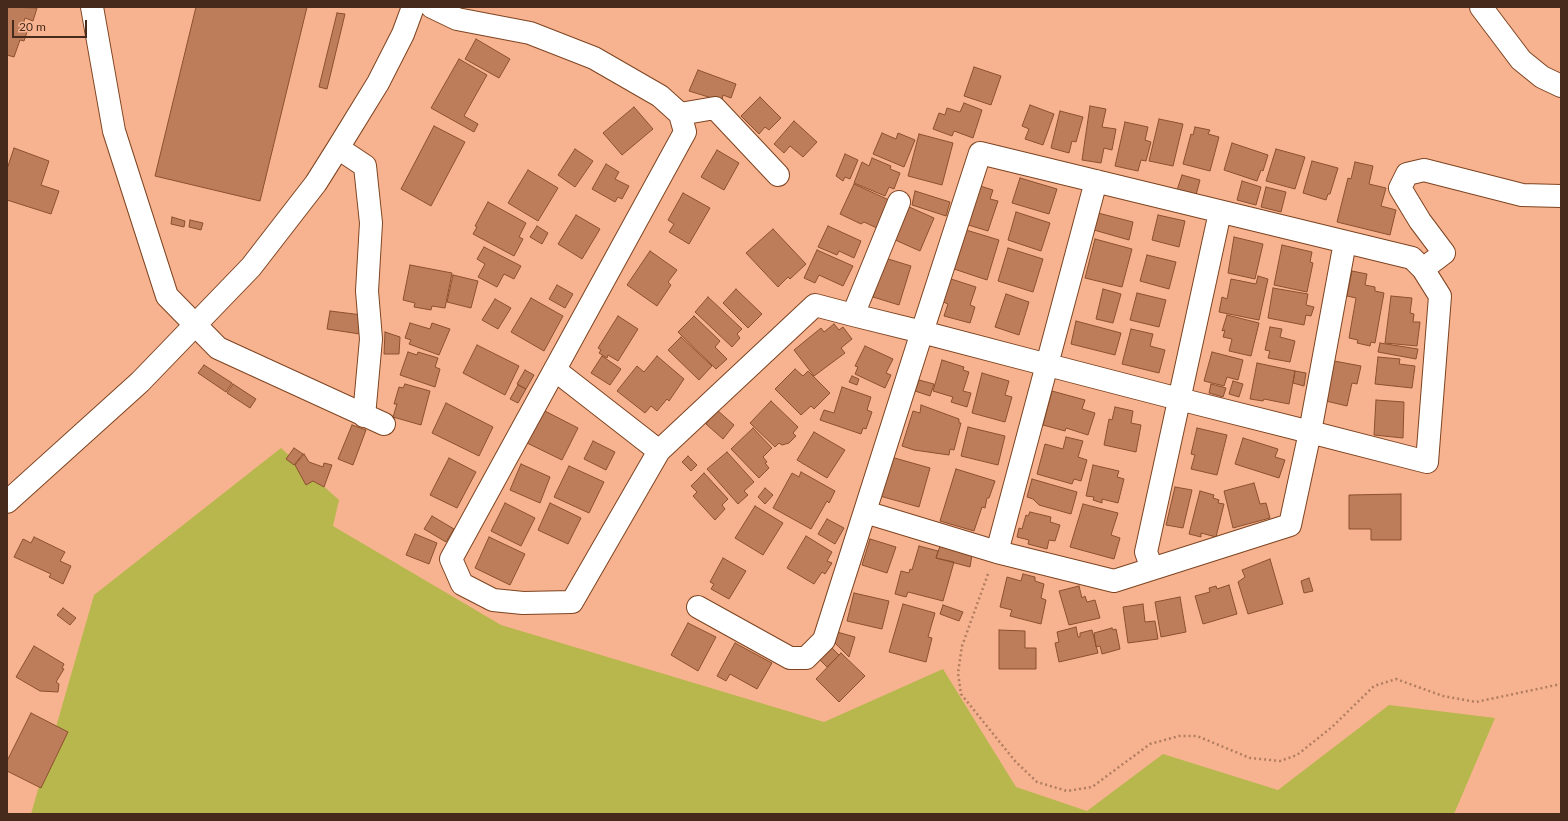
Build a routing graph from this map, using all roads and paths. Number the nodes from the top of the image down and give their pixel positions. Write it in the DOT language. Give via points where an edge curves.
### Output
graph roads {
  1 [pos="92,7"];
  2 [pos="413,7"];
  3 [pos="432,7"];
  4 [pos="1481,7"];
  5 [pos="1561,86"];
  6 [pos="680,114"];
  7 [pos="338,148"];
  8 [pos="778,175"];
  9 [pos="1096,181"];
  10 [pos="1561,196"];
  11 [pos="899,202"];
  12 [pos="1220,212"];
  13 [pos="1345,242"];
  14 [pos="1423,269"];
  15 [pos="853,315"];
  16 [pos="196,326"];
  17 [pos="922,332"];
  18 [pos="1048,365"];
  19 [pos="555,370"];
  20 [pos="1179,399"];
  21 [pos="364,416"];
  22 [pos="384,424"];
  23 [pos="1310,432"];
  24 [pos="660,451"];
  25 [pos="7,502"];
  26 [pos="865,512"];
  27 [pos="997,552"];
  28 [pos="1152,569"];
  29 [pos="698,607"];
  30 [pos="1561,684"];
  1 -- 16 [label="street" via="114,131 166,296"];
  2 -- 7 [label="street" via="403,34 378,83"];
  3 -- 6 [label="street" via="457,19 530,33 594,58 660,96"];
  4 -- 5 [label="street" via="1521,60 1542,77"];
  6 -- 8 [label="street" via="715,108"];
  6 -- 19 [label="street" via="685,132"];
  7 -- 16 [label="street" via="316,183 251,267"];
  7 -- 21 [label="street" via="365,166 370,216 367,291 371,339"];
  9 -- 12 [label="street"];
  9 -- 17 [label="street" via="980,153"];
  9 -- 18 [label="street"];
  10 -- 14 [label="street" via="1522,195 1424,170 1407,174 1400,188 1444,253"];
  11 -- 15 [label="street"];
  12 -- 13 [label="street"];
  12 -- 20 [label="street"];
  13 -- 14 [label="street" via="1412,258"];
  13 -- 23 [label="street"];
  14 -- 23 [label="street" via="1440,296 1427,462"];
  15 -- 17 [label="street"];
  15 -- 24 [label="street" via="815,305"];
  16 -- 21 [label="street" via="218,348"];
  16 -- 25 [label="street" via="140,382"];
  17 -- 18 [label="street"];
  17 -- 26 [label="street"];
  18 -- 20 [label="street"];
  18 -- 27 [label="street"];
  19 -- 24 [label="street"];
  19 -- 24 [label="street" via="451,559 462,584 493,600 523,603 572,602"];
  20 -- 23 [label="street"];
  20 -- 28 [label="street" via="1146,552"];
  21 -- 22 [label="street"];
  23 -- 28 [label="street" via="1290,525"];
  26 -- 27 [label="street"];
  26 -- 29 [label="street" via="824,640 806,658 790,658"];
  27 -- 28 [label="street" via="1114,581"];
  27 -- 30 [label="path" via="962,646 958,673 961,694 1015,760 1037,782 1067,791 1092,787 1150,744 1178,736 1197,736 1250,758 1280,761 1297,755 1332,727 1374,686 1396,679 1443,696 1476,702"];
}
